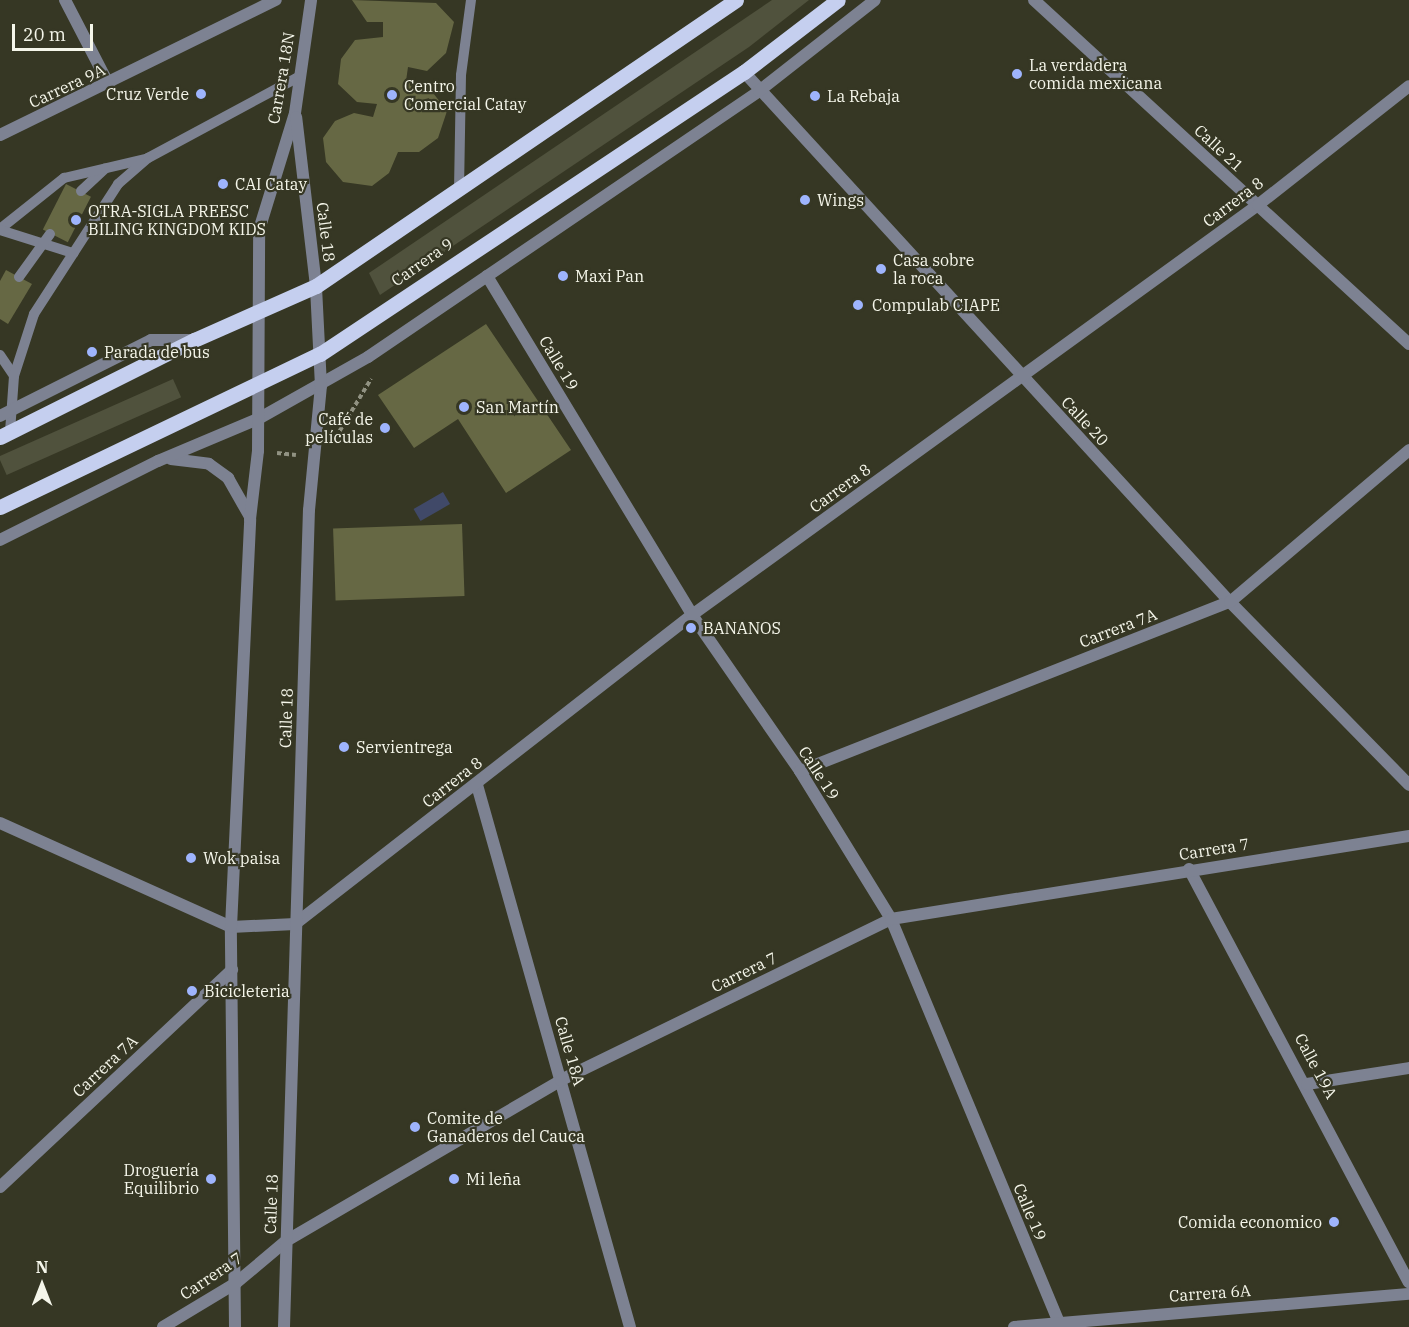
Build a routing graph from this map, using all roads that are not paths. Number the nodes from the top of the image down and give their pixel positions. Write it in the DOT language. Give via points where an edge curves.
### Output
graph roads {
  1 [pos="65,0"];
  2 [pos="276,0"];
  3 [pos="311,0"];
  4 [pos="471,0"];
  5 [pos="736,0"];
  6 [pos="838,0"];
  7 [pos="874,0"];
  8 [pos="1034,0"];
  9 [pos="744,72"];
  10 [pos="300,76"];
  11 [pos="109,86"];
  12 [pos="1409,86"];
  13 [pos="759,91"];
  14 [pos="295,113"];
  15 [pos="0,135"];
  16 [pos="148,158"];
  17 [pos="107,167"];
  18 [pos="459,190"];
  19 [pos="81,191"];
  20 [pos="1257,205"];
  21 [pos="0,230"];
  22 [pos="46,238"];
  23 [pos="73,253"];
  24 [pos="487,276"];
  25 [pos="19,277"];
  26 [pos="316,286"];
  27 [pos="256,316"];
  28 [pos="194,340"];
  29 [pos="1409,344"];
  30 [pos="320,354"];
  31 [pos="0,355"];
  32 [pos="14,376"];
  33 [pos="1021,377"];
  34 [pos="257,385"];
  35 [pos="321,386"];
  36 [pos="6,413"];
  37 [pos="258,419"];
  38 [pos="5,435"];
  39 [pos="1409,450"];
  40 [pos="158,460"];
  41 [pos="0,507"];
  42 [pos="250,519"];
  43 [pos="0,540"];
  44 [pos="1230,602"];
  45 [pos="692,615"];
  46 [pos="800,771"];
  47 [pos="477,785"];
  48 [pos="1409,785"];
  49 [pos="0,822"];
  50 [pos="1409,836"];
  51 [pos="1189,869"];
  52 [pos="891,918"];
  53 [pos="295,924"];
  54 [pos="231,927"];
  55 [pos="232,970"];
  56 [pos="1409,1068"];
  57 [pos="561,1080"];
  58 [pos="1307,1084"];
  59 [pos="0,1187"];
  60 [pos="286,1242"];
  61 [pos="1409,1282"];
  62 [pos="236,1283"];
  63 [pos="1409,1294"];
  64 [pos="1058,1321"];
  65 [pos="162,1327"];
  66 [pos="235,1327"];
  67 [pos="284,1327"];
  68 [pos="630,1327"];
  69 [pos="1014,1327"];
  1 -- 11 [label="street"];
  2 -- 11 [label="street, Carrera 9A"];
  3 -- 10 [label="street, Carrera 18N"];
  4 -- 18 [label="lane" via="461,75"];
  5 -- 18 [label="main road"];
  6 -- 9 [label="main road, Carrera 9"];
  7 -- 13 [label="street"];
  8 -- 20 [label="street, Calle 21"];
  9 -- 13 [label="street, Calle 20"];
  9 -- 30 [label="main road, Carrera 9"];
  10 -- 14 [label="street, Carrera 18N"];
  10 -- 16 [label="lane"];
  11 -- 15 [label="street, Carrera 9A"];
  12 -- 20 [label="street, Carrera 8"];
  13 -- 24 [label="street"];
  13 -- 33 [label="street, Calle 20"];
  14 -- 26 [label="street, Calle 18"];
  14 -- 27 [label="street, Carrera 18N" via="259,230"];
  16 -- 17 [label="lane"];
  16 -- 23 [label="lane" via="118,184"];
  17 -- 19 [label="lane"];
  17 -- 21 [label="lane" via="64,178"];
  18 -- 26 [label="main road"];
  20 -- 29 [label="street, Calle 21"];
  20 -- 33 [label="street, Carrera 8"];
  21 -- 22 [label="lane"];
  22 -- 23 [label="lane"];
  22 -- 25 [label="lane"];
  23 -- 32 [label="lane" via="34,314"];
  24 -- 35 [label="street"];
  24 -- 45 [label="street, Calle 19"];
  26 -- 27 [label="main road"];
  26 -- 30 [label="street, Calle 18"];
  27 -- 28 [label="main road"];
  27 -- 34 [label="street"];
  28 -- 36 [label="street" via="151,340"];
  28 -- 38 [label="main road"];
  30 -- 34 [label="main road, Carrera 9"];
  30 -- 35 [label="street, Calle 18"];
  31 -- 32 [label="lane"];
  32 -- 36 [label="lane"];
  33 -- 44 [label="street, Calle 20"];
  33 -- 45 [label="street, Carrera 8"];
  34 -- 37 [label="street"];
  34 -- 41 [label="main road, Carrera 9"];
  35 -- 37 [label="street"];
  35 -- 53 [label="street, Calle 18" via="309,510"];
  36 -- 38 [label="lane"];
  37 -- 40 [label="street"];
  37 -- 42 [label="street"];
  39 -- 44 [label="street, Carrera 7A"];
  40 -- 42 [label="street" via="208,464 238,490"];
  40 -- 43 [label="street"];
  42 -- 54 [label="street"];
  44 -- 46 [label="street, Carrera 7A"];
  44 -- 48 [label="street, Calle 20"];
  45 -- 46 [label="street, Calle 19"];
  45 -- 47 [label="street, Carrera 8"];
  46 -- 52 [label="street, Calle 19"];
  47 -- 53 [label="street, Carrera 8"];
  47 -- 57 [label="street, Calle 18A"];
  49 -- 54 [label="street"];
  50 -- 51 [label="street, Carrera 7"];
  51 -- 52 [label="street, Carrera 7"];
  51 -- 58 [label="street, Calle 19A"];
  52 -- 57 [label="street, Carrera 7"];
  52 -- 64 [label="street, Calle 19"];
  53 -- 54 [label="street"];
  53 -- 60 [label="street, Calle 18"];
  54 -- 55 [label="street"];
  55 -- 59 [label="street, Carrera 7A"];
  55 -- 62 [label="street"];
  56 -- 58 [label="street"];
  57 -- 60 [label="street, Carrera 7"];
  57 -- 68 [label="street, Calle 18A"];
  58 -- 61 [label="street, Calle 19A"];
  60 -- 62 [label="street, Carrera 7"];
  60 -- 67 [label="street, Calle 18"];
  62 -- 65 [label="street, Carrera 7"];
  62 -- 66 [label="street"];
  63 -- 64 [label="street, Carrera 6A"];
  64 -- 69 [label="street, Carrera 6A"];
}
